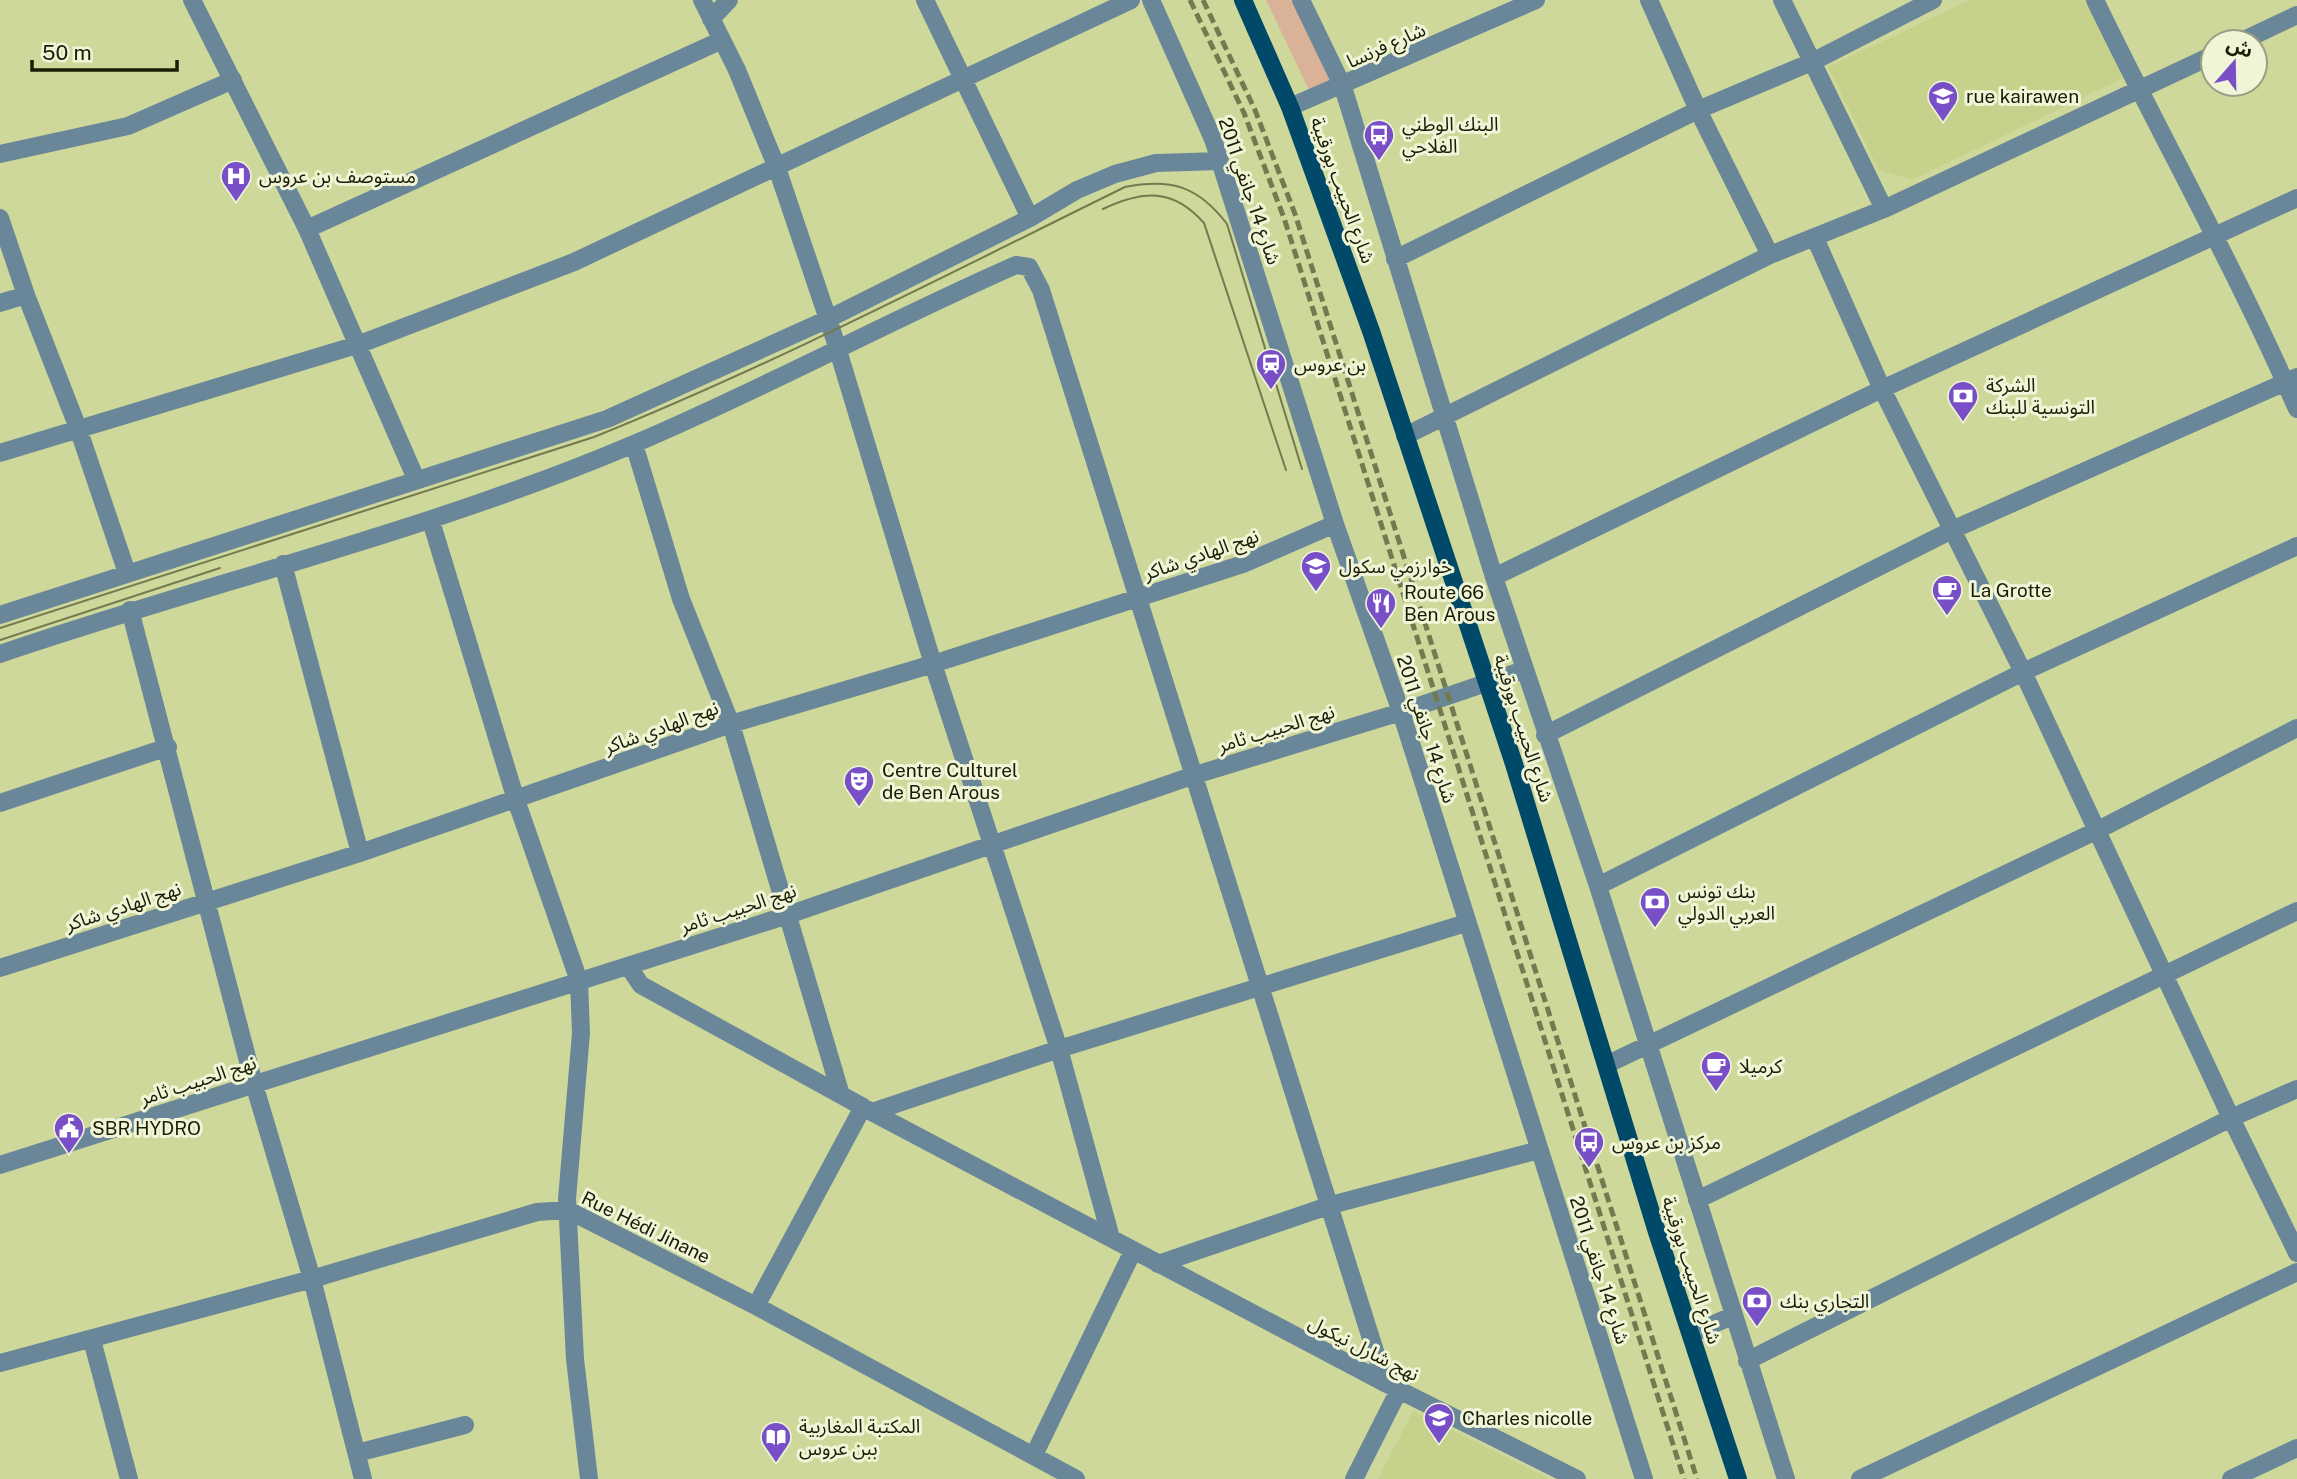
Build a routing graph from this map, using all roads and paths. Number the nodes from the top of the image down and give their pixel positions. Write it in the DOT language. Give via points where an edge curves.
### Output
graph roads {
  1 [pos="192,0"];
  2 [pos="702,0"];
  3 [pos="729,0"];
  4 [pos="925,0"];
  5 [pos="1131,0"];
  6 [pos="1151,0"];
  7 [pos="1243,0"];
  8 [pos="1301,0"];
  9 [pos="1536,0"];
  10 [pos="1649,0"];
  11 [pos="1782,0"];
  12 [pos="1933,0"];
  13 [pos="2095,0"];
  14 [pos="2297,15"];
  15 [pos="711,19"];
  16 [pos="2269,28"];
  17 [pos="722,40"];
  18 [pos="1814,61"];
  19 [pos="2199,62"];
  20 [pos="233,80"];
  21 [pos="963,82"];
  22 [pos="1343,87"];
  23 [pos="2138,91"];
  24 [pos="1290,107"];
  25 [pos="1698,110"];
  26 [pos="0,154"];
  27 [pos="1220,161"];
  28 [pos="777,167"];
  29 [pos="2297,198"];
  30 [pos="1884,209"];
  31 [pos="0,218"];
  32 [pos="1030,218"];
  33 [pos="307,229"];
  34 [pos="1815,238"];
  35 [pos="2216,238"];
  36 [pos="1770,255"];
  37 [pos="1395,259"];
  38 [pos="26,295"];
  39 [pos="0,303"];
  40 [pos="826,320"];
  41 [pos="360,344"];
  42 [pos="836,352"];
  43 [pos="2291,380"];
  44 [pos="1882,390"];
  45 [pos="2297,409"];
  46 [pos="1446,415"];
  47 [pos="78,428"];
  48 [pos="1405,436"];
  49 [pos="634,444"];
  50 [pos="0,453"];
  51 [pos="416,479"];
  52 [pos="430,521"];
  53 [pos="1335,524"];
  54 [pos="1952,530"];
  55 [pos="2297,547"];
  56 [pos="283,564"];
  57 [pos="127,573"];
  58 [pos="1494,578"];
  59 [pos="1140,597"];
  60 [pos="130,610"];
  61 [pos="0,615"];
  62 [pos="0,654"];
  63 [pos="933,664"];
  64 [pos="1524,670"];
  65 [pos="2023,672"];
  66 [pos="1487,683"];
  67 [pos="1401,712"];
  68 [pos="731,724"];
  69 [pos="2297,728"];
  70 [pos="1545,736"];
  71 [pos="168,747"];
  72 [pos="1192,776"];
  73 [pos="516,800"];
  74 [pos="0,803"];
  75 [pos="2098,830"];
  76 [pos="994,843"];
  77 [pos="360,853"];
  78 [pos="1598,886"];
  79 [pos="208,900"];
  80 [pos="2297,911"];
  81 [pos="785,916"];
  82 [pos="1466,923"];
  83 [pos="628,966"];
  84 [pos="0,968"];
  85 [pos="2165,976"];
  86 [pos="579,981"];
  87 [pos="1261,988"];
  88 [pos="1649,1044"];
  89 [pos="1059,1049"];
  90 [pos="1608,1064"];
  91 [pos="254,1084"];
  92 [pos="2297,1089"];
  93 [pos="841,1095"];
  94 [pos="867,1109"];
  95 [pos="2231,1118"];
  96 [pos="1539,1150"];
  97 [pos="0,1165"];
  98 [pos="1697,1200"];
  99 [pos="1331,1205"];
  100 [pos="568,1210"];
  101 [pos="1111,1238"];
  102 [pos="1133,1251"];
  103 [pos="2297,1253"];
  104 [pos="1158,1264"];
  105 [pos="2297,1272"];
  106 [pos="312,1279"];
  107 [pos="756,1306"];
  108 [pos="1732,1317"];
  109 [pos="1690,1334"];
  110 [pos="92,1340"];
  111 [pos="1747,1362"];
  112 [pos="0,1363"];
  113 [pos="1392,1386"];
  114 [pos="465,1425"];
  115 [pos="2297,1448"];
  116 [pos="357,1453"];
  117 [pos="1034,1455"];
  118 [pos="1056,1474"];
  119 [pos="129,1479"];
  120 [pos="363,1479"];
  121 [pos="589,1479"];
  122 [pos="1076,1479"];
  123 [pos="1354,1479"];
  124 [pos="1577,1479"];
  125 [pos="1644,1479"];
  126 [pos="1738,1479"];
  127 [pos="1786,1479"];
  128 [pos="1860,1479"];
  129 [pos="2231,1479"];
  1 -- 20 [label="street"];
  2 -- 15 [label="street"];
  3 -- 15 [label="street"];
  4 -- 21 [label="street"];
  5 -- 21 [label="street"];
  6 -- 27 [label="street, شارع 14 جانفي 2011"];
  7 -- 24 [label="main road, شارع الحبيب بورقيبة"];
  8 -- 22 [label="street"];
  9 -- 22 [label="street, شارع فرنسا"];
  10 -- 25 [label="street"];
  11 -- 18 [label="street"];
  12 -- 18 [label="street"];
  13 -- 23 [label="street"];
  14 -- 16 [label="street"];
  15 -- 17 [label="street"];
  17 -- 28 [label="street"];
  17 -- 33 [label="street"];
  18 -- 25 [label="street"];
  18 -- 30 [label="street"];
  19 -- 23 [label="street"];
  20 -- 26 [label="street" via="128,126"];
  20 -- 33 [label="street"];
  21 -- 28 [label="street"];
  21 -- 32 [label="street"];
  22 -- 24 [label="street, شارع فرنسا"];
  22 -- 37 [label="street"];
  23 -- 30 [label="street"];
  23 -- 35 [label="street"];
  24 -- 48 [label="main road, شارع الحبيب بورقيبة"];
  25 -- 36 [label="street"];
  25 -- 37 [label="street"];
  27 -- 32 [label="street" via="1156,163 1115,174"];
  27 -- 53 [label="street, شارع 14 جانفي 2011"];
  28 -- 40 [label="street"];
  28 -- 41 [label="street" via="574,262"];
  29 -- 35 [label="street"];
  30 -- 34 [label="street"];
  31 -- 38 [label="street"];
  32 -- 40 [label="street"];
  33 -- 41 [label="street"];
  34 -- 36 [label="street"];
  34 -- 44 [label="street"];
  35 -- 43 [label="street"];
  35 -- 44 [label="street"];
  36 -- 46 [label="street"];
  37 -- 46 [label="street"];
  38 -- 39 [label="street"];
  38 -- 47 [label="street"];
  40 -- 42 [label="street"];
  40 -- 51 [label="street" via="607,419"];
  41 -- 47 [label="street"];
  41 -- 51 [label="street"];
  42 -- 49 [label="street"];
  42 -- 59 [label="street" via="940,298 1016,265 1030,267"];
  42 -- 63 [label="street"];
  43 -- 45 [label="street"];
  43 -- 54 [label="street"];
  44 -- 54 [label="street"];
  44 -- 58 [label="street"];
  46 -- 48 [label="street"];
  46 -- 58 [label="street"];
  47 -- 50 [label="street"];
  47 -- 57 [label="street"];
  48 -- 66 [label="main road, شارع الحبيب بورقيبة"];
  49 -- 52 [label="street"];
  49 -- 68 [label="street" via="681,599"];
  51 -- 57 [label="street"];
  52 -- 56 [label="street"];
  52 -- 73 [label="street"];
  53 -- 59 [label="street, نهج الهادي شاكر" via="1243,564"];
  53 -- 67 [label="street, شارع 14 جانفي 2011"];
  54 -- 65 [label="street"];
  54 -- 70 [label="street"];
  55 -- 65 [label="street"];
  56 -- 60 [label="street"];
  56 -- 77 [label="street"];
  57 -- 61 [label="street"];
  58 -- 64 [label="street"];
  59 -- 63 [label="street, نهج الهادي شاكر"];
  59 -- 72 [label="street"];
  60 -- 62 [label="street"];
  60 -- 71 [label="street"];
  63 -- 68 [label="street, نهج الهادي شاكر"];
  63 -- 76 [label="street"];
  64 -- 66 [label="street, نهج الحبيب ثامر"];
  64 -- 70 [label="street"];
  65 -- 75 [label="street"];
  65 -- 78 [label="street"];
  66 -- 67 [label="street, نهج الحبيب ثامر"];
  66 -- 90 [label="main road, شارع الحبيب بورقيبة"];
  67 -- 72 [label="street, نهج الحبيب ثامر"];
  67 -- 82 [label="street, شارع 14 جانفي 2011"];
  68 -- 73 [label="street, نهج الهادي شاكر"];
  68 -- 81 [label="street"];
  69 -- 75 [label="street"];
  70 -- 78 [label="street"];
  71 -- 74 [label="street"];
  71 -- 79 [label="street"];
  72 -- 76 [label="street, نهج الحبيب ثامر"];
  72 -- 87 [label="street"];
  73 -- 77 [label="street, نهج الهادي شاكر"];
  73 -- 86 [label="street"];
  75 -- 85 [label="street"];
  75 -- 88 [label="street"];
  76 -- 81 [label="street, نهج الحبيب ثامر"];
  76 -- 89 [label="street"];
  77 -- 79 [label="street, نهج الهادي شاكر"];
  78 -- 88 [label="street"];
  79 -- 84 [label="street, نهج الهادي شاكر"];
  79 -- 91 [label="street"];
  80 -- 85 [label="street"];
  81 -- 83 [label="street, نهج الحبيب ثامر"];
  81 -- 93 [label="street"];
  82 -- 87 [label="street"];
  82 -- 96 [label="street, شارع 14 جانفي 2011"];
  83 -- 86 [label="street, نهج الحبيب ثامر"];
  83 -- 93 [label="street, نهج شارل نيكول" via="640,985"];
  85 -- 95 [label="street"];
  85 -- 98 [label="street"];
  86 -- 91 [label="street, نهج الحبيب ثامر"];
  86 -- 100 [label="street" via="581,1033"];
  87 -- 89 [label="street"];
  87 -- 99 [label="street"];
  88 -- 90 [label="street"];
  88 -- 98 [label="street"];
  89 -- 94 [label="street"];
  89 -- 101 [label="street"];
  90 -- 109 [label="main road, شارع الحبيب بورقيبة"];
  91 -- 97 [label="street, نهج الحبيب ثامر"];
  91 -- 106 [label="street"];
  92 -- 95 [label="street"];
  93 -- 94 [label="street, نهج شارل نيكول"];
  94 -- 101 [label="street, نهج شارل نيكول"];
  94 -- 107 [label="street"];
  95 -- 103 [label="street"];
  95 -- 111 [label="street"];
  96 -- 99 [label="street"];
  96 -- 125 [label="street, شارع 14 جانفي 2011"];
  98 -- 108 [label="street"];
  99 -- 104 [label="street"];
  99 -- 113 [label="street"];
  100 -- 106 [label="street, Rue Hédi Jinane" via="537,1212"];
  100 -- 107 [label="street, Rue Hédi Jinane"];
  100 -- 121 [label="street" via="576,1373"];
  101 -- 102 [label="street, نهج شارل نيكول"];
  102 -- 104 [label="street, نهج شارل نيكول"];
  102 -- 117 [label="street"];
  104 -- 113 [label="street, نهج شارل نيكول"];
  105 -- 128 [label="street"];
  106 -- 110 [label="street, Rue Hédi Jinane"];
  106 -- 116 [label="street"];
  107 -- 117 [label="street, Rue Hédi Jinane"];
  108 -- 109 [label="street"];
  108 -- 111 [label="street"];
  109 -- 126 [label="main road, شارع الحبيب بورقيبة"];
  110 -- 112 [label="street, Rue Hédi Jinane"];
  110 -- 119 [label="street"];
  111 -- 127 [label="street"];
  113 -- 123 [label="street"];
  113 -- 124 [label="street, نهج شارل نيكول"];
  114 -- 116 [label="street"];
  115 -- 129 [label="street"];
  116 -- 120 [label="street"];
  117 -- 118 [label="street, Rue Hédi Jinane"];
  118 -- 122 [label="street, Rue Hédi Jinane"];
}
